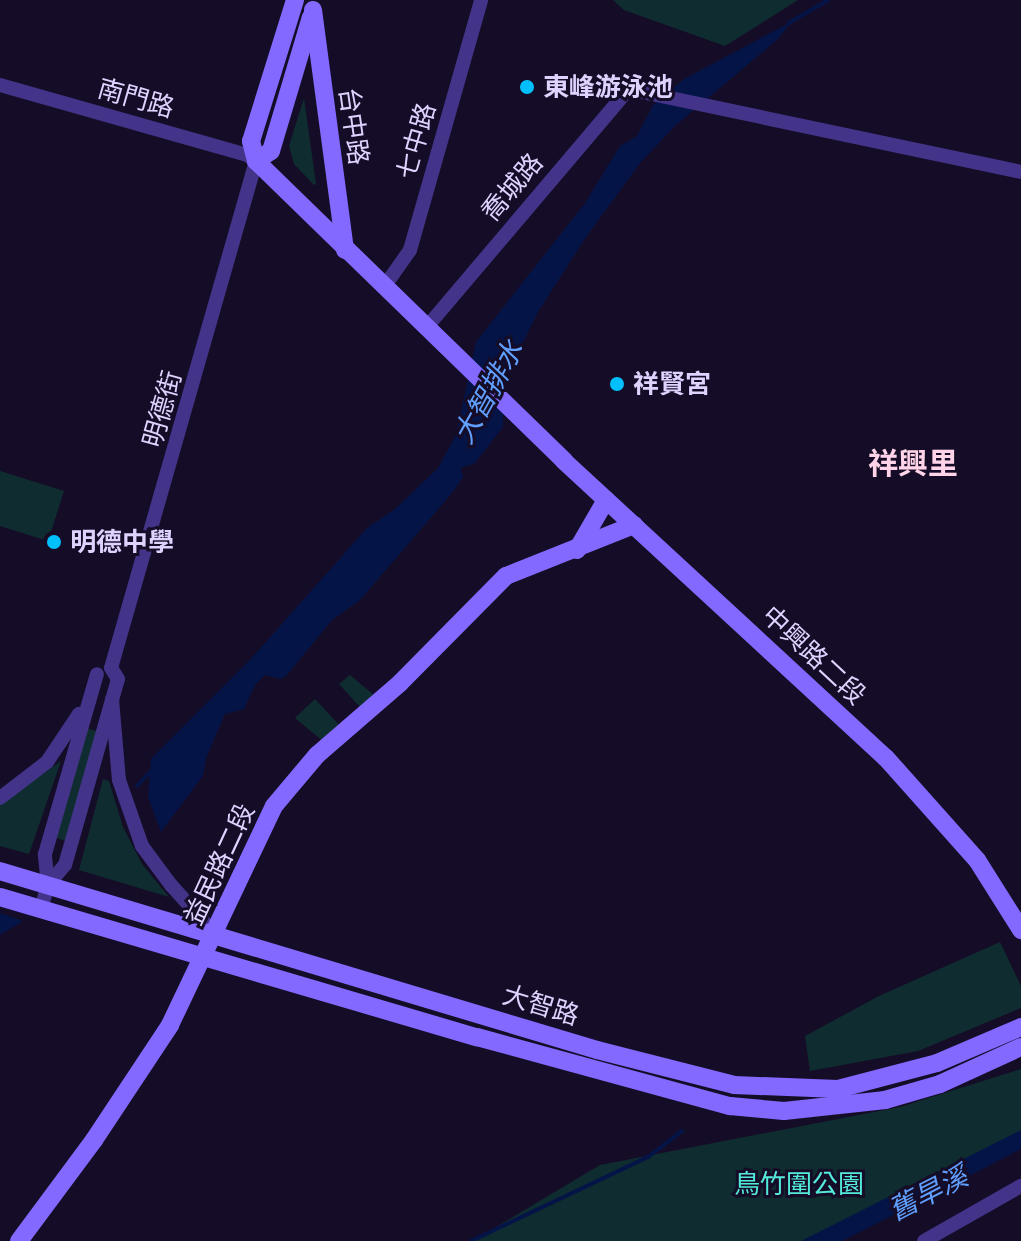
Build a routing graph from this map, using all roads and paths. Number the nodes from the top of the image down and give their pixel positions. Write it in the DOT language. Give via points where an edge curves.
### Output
graph roads {
  1 [pos="295,0"];
  2 [pos="481,0"];
  3 [pos="314,5"];
  4 [pos="0,85"];
  5 [pos="256,161"];
  6 [pos="1021,172"];
  7 [pos="345,250"];
  8 [pos="384,287"];
  9 [pos="432,334"];
  10 [pos="606,500"];
  11 [pos="634,525"];
  12 [pos="577,550"];
  13 [pos="104,671"];
  14 [pos="112,699"];
  15 [pos="0,798"];
  16 [pos="0,871"];
  17 [pos="48,885"];
  18 [pos="0,897"];
  19 [pos="41,909"];
  20 [pos="1021,930"];
  21 [pos="214,933"];
  22 [pos="203,959"];
  23 [pos="1021,1027"];
  24 [pos="1021,1047"];
  25 [pos="1021,1186"];
  26 [pos="19,1241"];
  27 [pos="924,1241"];
  1 -- 5 [label="street" via="251,141"];
  2 -- 8 [label="street, 七中路" via="410,250"];
  3 -- 5 [label="street, 台中路" via="271,151"];
  3 -- 7 [label="street, 台中路"];
  4 -- 5 [label="street, 南門路"];
  5 -- 7 [label="street"];
  5 -- 13 [label="street, 明德街"];
  6 -- 9 [label="street, 喬城路" via="642,92 625,93"];
  7 -- 8 [label="street"];
  8 -- 9 [label="street"];
  9 -- 10 [label="street, 中興路二段"];
  10 -- 11 [label="street, 中興路二段"];
  10 -- 12 [label="street"];
  11 -- 12 [label="street, 益民路二段"];
  11 -- 20 [label="street, 中興路二段" via="928,800 977,860"];
  12 -- 21 [label="street, 益民路二段" via="506,576 400,683 317,755 274,806"];
  13 -- 14 [label="street, 明德街" via="118,679"];
  13 -- 15 [label="street" via="61,746 33,776"];
  13 -- 17 [label="street, 明德街" via="45,854"];
  14 -- 17 [label="street, 明德街" via="65,865"];
  14 -- 21 [label="street" via="119,780 142,846"];
  16 -- 17 [label="street, 大智路"];
  17 -- 19 [label="street, 明德街"];
  17 -- 21 [label="street, 大智路"];
  18 -- 19 [label="street, 大智路"];
  19 -- 22 [label="street, 大智路"];
  21 -- 22 [label="street, 益民路二段"];
  21 -- 23 [label="street, 大智路" via="597,1050 734,1085 838,1089 937,1063"];
  22 -- 24 [label="street, 大智路" via="730,1106 784,1111 885,1100 940,1084"];
  22 -- 26 [label="street, 益民路二段" via="170,1025"];
  25 -- 27 [label="street"];
}
